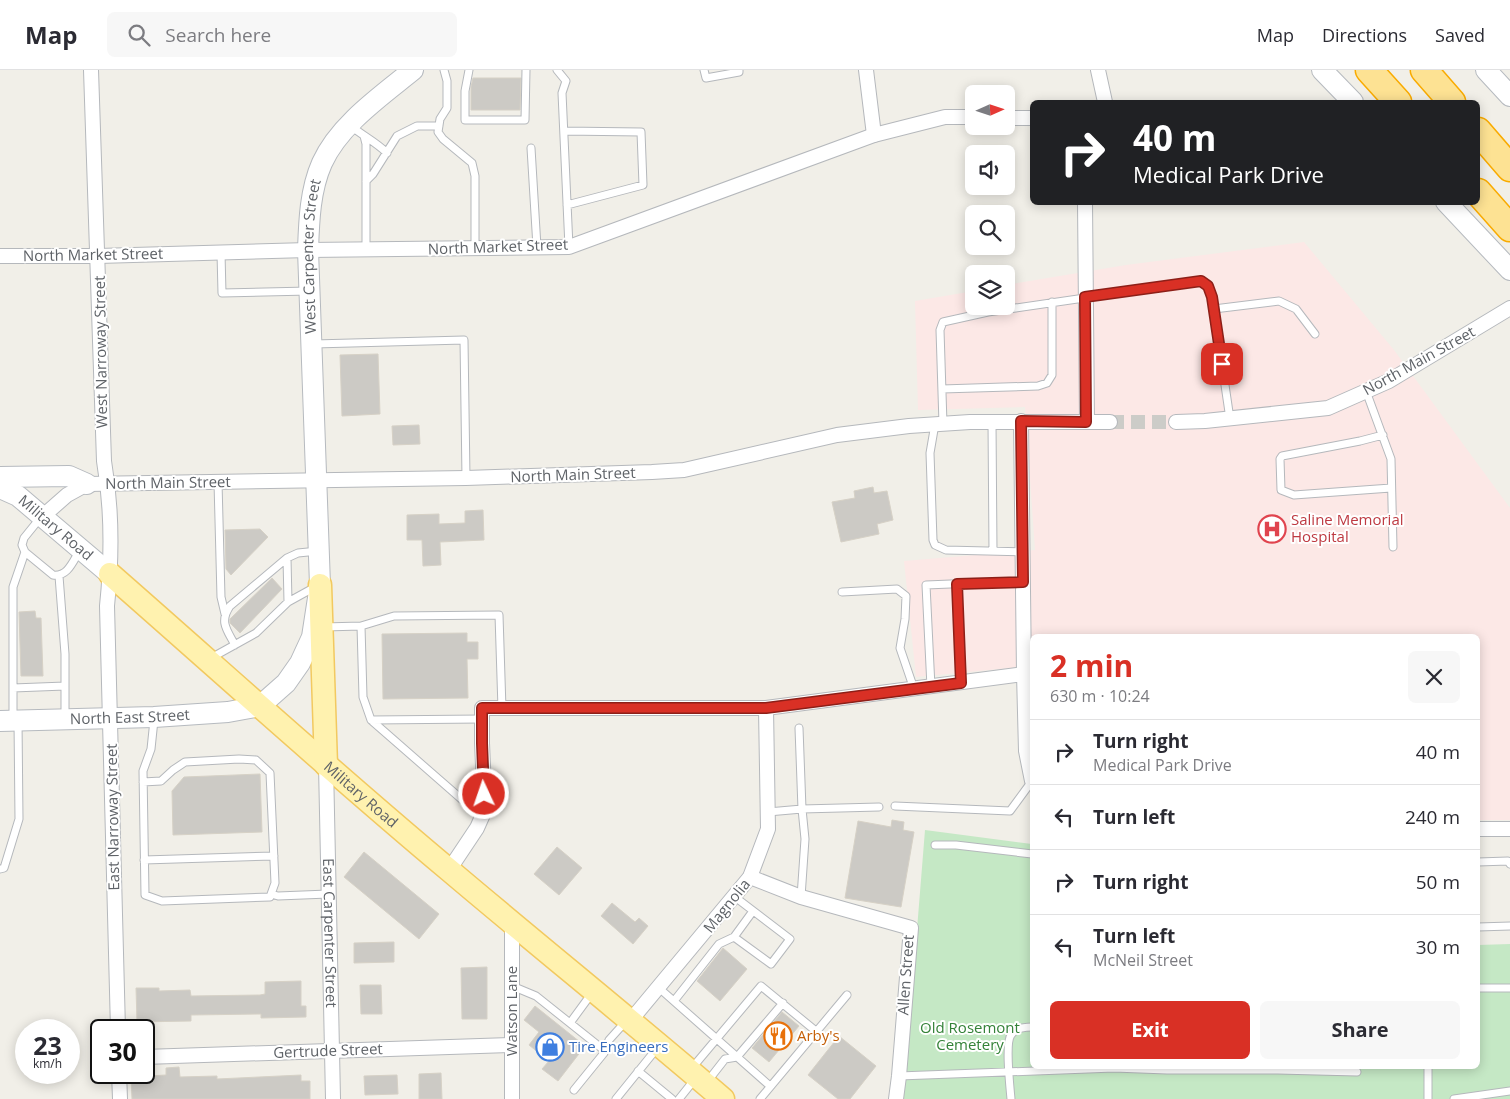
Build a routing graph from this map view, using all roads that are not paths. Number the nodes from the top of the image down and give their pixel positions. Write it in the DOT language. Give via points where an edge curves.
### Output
graph roads {
  1 [pos="91,70"];
  2 [pos="444,70"];
  3 [pos="469,70"];
  4 [pos="526,70"];
  5 [pos="557,70"];
  6 [pos="704,70"];
  7 [pos="739,70"];
  8 [pos="866,70"];
  9 [pos="1098,70"];
  10 [pos="1322,70"];
  11 [pos="1369,70"];
  12 [pos="1424,70"];
  13 [pos="1486,70"];
  14 [pos="408,72"];
  15 [pos="1510,96"];
  16 [pos="1105,100"];
  17 [pos="1351,100"];
  18 [pos="1396,100"];
  19 [pos="1450,100"];
  20 [pos="965,118"];
  21 [pos="1015,118"];
  22 [pos="1030,118"];
  23 [pos="439,126"];
  24 [pos="356,131"];
  25 [pos="564,131"];
  26 [pos="1480,133"];
  27 [pos="874,135"];
  28 [pos="531,148"];
  29 [pos="387,153"];
  30 [pos="1510,168"];
  31 [pos="366,181"];
  32 [pos="1480,194"];
  33 [pos="567,205"];
  34 [pos="1085,205"];
  35 [pos="1449,205"];
  36 [pos="1510,228"];
  37 [pos="537,247"];
  38 [pos="569,247"];
  39 [pos="475,248"];
  40 [pos="308,250"];
  41 [pos="366,250"];
  42 [pos="221,253"];
  43 [pos="0,256"];
  44 [pos="98,256"];
  45 [pos="1510,270"];
  46 [pos="310,291"];
  47 [pos="1085,297"];
  48 [pos="1052,302"];
  49 [pos="1510,308"];
  50 [pos="1214,309"];
  51 [pos="1315,334"];
  52 [pos="311,344"];
  53 [pos="942,389"];
  54 [pos="1366,391"];
  55 [pos="1230,419"];
  56 [pos="992,421"];
  57 [pos="1021,421"];
  58 [pos="1086,422"];
  59 [pos="1110,422"];
  60 [pos="1176,422"];
  61 [pos="939,424"];
  62 [pos="1382,434"];
  63 [pos="0,477"];
  64 [pos="466,478"];
  65 [pos="316,481"];
  66 [pos="218,482"];
  67 [pos="86,484"];
  68 [pos="108,484"];
  69 [pos="0,488"];
  70 [pos="1391,488"];
  71 [pos="42,517"];
  72 [pos="1393,547"];
  73 [pos="80,550"];
  74 [pos="319,551"];
  75 [pos="993,551"];
  76 [pos="25,552"];
  77 [pos="1022,552"];
  78 [pos="287,558"];
  79 [pos="110,574"];
  80 [pos="59,576"];
  81 [pos="1023,582"];
  82 [pos="957,584"];
  83 [pos="320,585"];
  84 [pos="842,592"];
  85 [pos="288,602"];
  86 [pos="225,614"];
  87 [pos="361,626"];
  88 [pos="321,627"];
  89 [pos="235,645"];
  90 [pos="208,660"];
  91 [pos="1024,674"];
  92 [pos="961,683"];
  93 [pos="65,686"];
  94 [pos="932,687"];
  95 [pos="13,688"];
  96 [pos="914,689"];
  97 [pos="260,706"];
  98 [pos="766,708"];
  99 [pos="502,709"];
  100 [pos="154,717"];
  101 [pos="110,718"];
  102 [pos="482,719"];
  103 [pos="65,720"];
  104 [pos="371,720"];
  105 [pos="10,721"];
  106 [pos="799,728"];
  107 [pos="326,765"];
  108 [pos="1030,771"];
  109 [pos="143,782"];
  110 [pos="1030,784"];
  111 [pos="895,806"];
  112 [pos="879,807"];
  113 [pos="802,809"];
  114 [pos="768,812"];
  115 [pos="482,817"];
  116 [pos="1480,829"];
  117 [pos="1510,829"];
  118 [pos="935,845"];
  119 [pos="1030,854"];
  120 [pos="274,856"];
  121 [pos="144,860"];
  122 [pos="1480,862"];
  123 [pos="1510,864"];
  124 [pos="0,870"];
  125 [pos="449,870"];
  126 [pos="750,877"];
  127 [pos="271,894"];
  128 [pos="328,894"];
  129 [pos="735,897"];
  130 [pos="801,897"];
  131 [pos="753,912"];
  132 [pos="512,922"];
  133 [pos="1510,926"];
  134 [pos="1480,927"];
  135 [pos="734,937"];
  136 [pos="512,986"];
  137 [pos="659,988"];
  138 [pos="1480,988"];
  139 [pos="1510,988"];
  140 [pos="594,990"];
  141 [pos="847,995"];
  142 [pos="674,1001"];
  143 [pos="783,1003"];
  144 [pos="118,1019"];
  145 [pos="630,1019"];
  146 [pos="570,1023"];
  147 [pos="1030,1026"];
  148 [pos="817,1032"];
  149 [pos="717,1039"];
  150 [pos="512,1045"];
  151 [pos="660,1045"];
  152 [pos="332,1051"];
  153 [pos="605,1051"];
  154 [pos="155,1057"];
  155 [pos="737,1057"];
  156 [pos="1079,1069"];
  157 [pos="1230,1069"];
  158 [pos="1428,1069"];
  159 [pos="638,1071"];
  160 [pos="1010,1071"];
  161 [pos="1357,1072"];
  162 [pos="899,1076"];
  163 [pos="698,1077"];
  164 [pos="119,1084"];
  165 [pos="770,1086"];
  166 [pos="574,1090"];
  167 [pos="1510,1091"];
  168 [pos="120,1099"];
  169 [pos="333,1099"];
  170 [pos="512,1099"];
  171 [pos="616,1099"];
  172 [pos="672,1099"];
  173 [pos="679,1099"];
  174 [pos="723,1099"];
  175 [pos="760,1099"];
  176 [pos="896,1099"];
  177 [pos="1011,1099"];
  178 [pos="1428,1099"];
  179 [pos="1454,1099"];
  1 -- 44 [label="street, West Narroway Street"];
  2 -- 23 [label="lane" via="447,108"];
  3 -- 4 [label="lane" via="465,120 525,120"];
  5 -- 25 [label="lane" via="566,81 562,92"];
  6 -- 7 [label="lane" via="706,78"];
  8 -- 27 [label="street"];
  9 -- 16 [label="street"];
  10 -- 17 [label="main road"];
  11 -- 18 [label="highway"];
  12 -- 19 [label="highway"];
  13 -- 15 [label="main road"];
  14 -- 24 [label="main road, West Carpenter Street"];
  20 -- 27 [label="street, North Market Street" via="945,117"];
  21 -- 22 [label="street"];
  23 -- 29 [label="lane" via="417,126 397,136"];
  23 -- 39 [label="lane" via="438,132 443,139 472,163 475,176"];
  24 -- 29 [label="lane"];
  24 -- 31 [label="lane" via="366,144"];
  24 -- 40 [label="main road, West Carpenter Street" via="333,144 322,163 310,214"];
  25 -- 33 [label="lane"];
  25 -- 33 [label="lane" via="641,132 643,185"];
  26 -- 30 [label="highway"];
  27 -- 38 [label="street, North Market Street"];
  28 -- 37 [label="lane"];
  29 -- 31 [label="lane"];
  31 -- 41 [label="lane"];
  32 -- 36 [label="highway"];
  33 -- 38 [label="lane"];
  34 -- 47 [label="street"];
  35 -- 45 [label="main road"];
  37 -- 38 [label="street, North Market Street"];
  37 -- 39 [label="street, North Market Street"];
  39 -- 41 [label="street, North Market Street"];
  40 -- 41 [label="street, North Market Street"];
  40 -- 42 [label="street, North Market Street"];
  40 -- 46 [label="main road, West Carpenter Street"];
  42 -- 44 [label="street, North Market Street"];
  42 -- 46 [label="lane" via="222,293"];
  43 -- 44 [label="street, North Market Street"];
  44 -- 68 [label="street, West Narroway Street" via="104,461"];
  46 -- 52 [label="main road, West Carpenter Street"];
  47 -- 48 [label="lane"];
  47 -- 50 [label="lane" via="1201,281 1208,286"];
  47 -- 58 [label="street"];
  48 -- 53 [label="lane" via="944,322 940,330"];
  48 -- 53 [label="lane" via="1052,376 1047,383"];
  49 -- 54 [label="street, North Main Street" via="1389,381"];
  50 -- 51 [label="lane" via="1279,301 1296,309"];
  50 -- 55 [label="lane"];
  52 -- 64 [label="lane" via="464,340"];
  52 -- 65 [label="main road, West Carpenter Street"];
  53 -- 61 [label="lane"];
  54 -- 55 [label="street, North Main Street" via="1328,408"];
  54 -- 62 [label="lane"];
  55 -- 60 [label="street, North Main Street"];
  56 -- 57 [label="street, North Main Street"];
  56 -- 61 [label="street, North Main Street"];
  56 -- 75 [label="lane"];
  57 -- 58 [label="street, North Main Street"];
  57 -- 77 [label="street"];
  58 -- 59 [label="street, North Main Street"];
  61 -- 64 [label="street, North Main Street" via="837,435 684,470"];
  61 -- 75 [label="lane" via="930,453 933,540 946,550"];
  62 -- 70 [label="lane" via="1391,459"];
  62 -- 70 [label="lane" via="1282,456 1281,490 1294,495"];
  63 -- 67 [label="main road" via="69,476"];
  64 -- 65 [label="street, North Main Street"];
  65 -- 66 [label="street, North Main Street"];
  65 -- 74 [label="main road"];
  66 -- 68 [label="street, North Main Street"];
  66 -- 86 [label="lane" via="221,597"];
  67 -- 68 [label="street, North Main Street"];
  67 -- 71 [label="street, North Main Street" via="67,495"];
  68 -- 79 [label="street, East Narroway Street"];
  69 -- 71 [label="main road, Military Road" via="18,496"];
  70 -- 72 [label="lane"];
  71 -- 73 [label="main road, Military Road"];
  71 -- 76 [label="lane" via="24,538"];
  73 -- 79 [label="main road, Military Road"];
  73 -- 80 [label="lane" via="65,573"];
  74 -- 78 [label="lane"];
  74 -- 83 [label="main road"];
  75 -- 77 [label="lane"];
  76 -- 80 [label="lane" via="53,575"];
  76 -- 95 [label="lane" via="13,587"];
  77 -- 81 [label="street"];
  78 -- 85 [label="lane"];
  78 -- 86 [label="lane" via="230,606"];
  79 -- 90 [label="main road, Military Road"];
  79 -- 101 [label="street, East Narroway Street" via="107,606"];
  80 -- 93 [label="lane"];
  81 -- 82 [label="lane"];
  81 -- 91 [label="street"];
  82 -- 92 [label="lane"];
  82 -- 94 [label="lane" via="926,585"];
  83 -- 85 [label="lane"];
  83 -- 88 [label="main road"];
  83 -- 97 [label="main road" via="312,636 300,663 286,683"];
  84 -- 96 [label="lane" via="897,589 906,596 900,648"];
  85 -- 89 [label="lane" via="256,633"];
  86 -- 89 [label="lane" via="224,622"];
  87 -- 88 [label="lane"];
  87 -- 99 [label="lane" via="394,616 500,615"];
  87 -- 104 [label="lane" via="363,697"];
  88 -- 107 [label="main road"];
  89 -- 90 [label="lane"];
  90 -- 97 [label="main road, Military Road"];
  91 -- 92 [label="street"];
  91 -- 108 [label="street" via="1026,751"];
  92 -- 94 [label="street"];
  93 -- 95 [label="lane"];
  93 -- 103 [label="lane"];
  94 -- 96 [label="street"];
  95 -- 105 [label="lane"];
  96 -- 98 [label="street"];
  97 -- 100 [label="main road, North East Street" via="228,712"];
  97 -- 107 [label="main road, Military Road"];
  98 -- 99 [label="street"];
  98 -- 114 [label="street, Magnolia"];
  99 -- 102 [label="street" via="482,708"];
  100 -- 101 [label="main road, North East Street"];
  100 -- 109 [label="lane"];
  101 -- 103 [label="main road, North East Street"];
  101 -- 144 [label="street, East Narroway Street"];
  102 -- 104 [label="lane"];
  102 -- 115 [label="street" via="485,810"];
  103 -- 105 [label="main road, North East Street"];
  104 -- 115 [label="lane"];
  105 -- 124 [label="lane" via="19,819 4,868"];
  106 -- 113 [label="lane"];
  107 -- 125 [label="main road, Military Road"];
  107 -- 128 [label="street, East Carpenter Street"];
  109 -- 120 [label="lane" via="161,781 185,762 256,760 270,773"];
  109 -- 121 [label="lane"];
  110 -- 111 [label="lane" via="1010,812"];
  112 -- 113 [label="lane"];
  113 -- 114 [label="lane"];
  113 -- 130 [label="lane" via="805,839"];
  114 -- 126 [label="street, Magnolia" via="768,829"];
  115 -- 125 [label="street"];
  116 -- 117 [label="street"];
  118 -- 119 [label="lane"];
  120 -- 121 [label="lane"];
  120 -- 127 [label="lane" via="275,883"];
  121 -- 127 [label="lane" via="145,895 162,901 270,897"];
  122 -- 123 [label="lane" via="1508,861"];
  125 -- 132 [label="main road, Military Road"];
  126 -- 129 [label="street, Magnolia"];
  126 -- 130 [label="street, Allen Street"];
  127 -- 128 [label="lane"];
  128 -- 152 [label="street, East Carpenter Street"];
  129 -- 131 [label="lane"];
  129 -- 137 [label="street, Magnolia"];
  130 -- 162 [label="street, Allen Street" via="911,928"];
  131 -- 135 [label="lane"];
  131 -- 135 [label="lane" via="790,939 771,964"];
  132 -- 136 [label="street, Watson Lane"];
  132 -- 140 [label="main road, Military Road"];
  133 -- 134 [label="lane"];
  135 -- 142 [label="lane" via="719,944"];
  136 -- 146 [label="lane" via="536,996"];
  136 -- 150 [label="street, Watson Lane"];
  137 -- 142 [label="lane"];
  137 -- 145 [label="street, Magnolia"];
  138 -- 139 [label="lane"];
  140 -- 145 [label="main road, Military Road"];
  140 -- 146 [label="lane"];
  141 -- 148 [label="lane"];
  142 -- 149 [label="lane"];
  143 -- 148 [label="lane"];
  143 -- 149 [label="lane" via="761,986"];
  143 -- 155 [label="lane"];
  145 -- 151 [label="main road, Military Road"];
  145 -- 153 [label="lane" via="609,1040"];
  146 -- 153 [label="lane"];
  147 -- 160 [label="lane" via="1011,1034 1008,1044"];
  148 -- 165 [label="lane"];
  149 -- 155 [label="lane"];
  149 -- 163 [label="lane"];
  150 -- 152 [label="street, Gertrude Street"];
  150 -- 170 [label="street, Watson Lane"];
  151 -- 159 [label="lane"];
  151 -- 163 [label="main road, Military Road"];
  152 -- 154 [label="street, Gertrude Street"];
  152 -- 169 [label="street, East Carpenter Street"];
  153 -- 166 [label="lane"];
  155 -- 163 [label="lane" via="725,1059"];
  155 -- 165 [label="lane"];
  156 -- 160 [label="lane"];
  157 -- 161 [label="lane"];
  158 -- 178 [label="lane"];
  159 -- 171 [label="lane"];
  159 -- 172 [label="lane"];
  160 -- 162 [label="lane"];
  160 -- 177 [label="lane"];
  162 -- 176 [label="street, Allen Street"];
  163 -- 173 [label="lane"];
  163 -- 174 [label="main road, Military Road"];
  164 -- 168 [label="street"];
  165 -- 175 [label="lane"];
  167 -- 179 [label="lane"];
}
